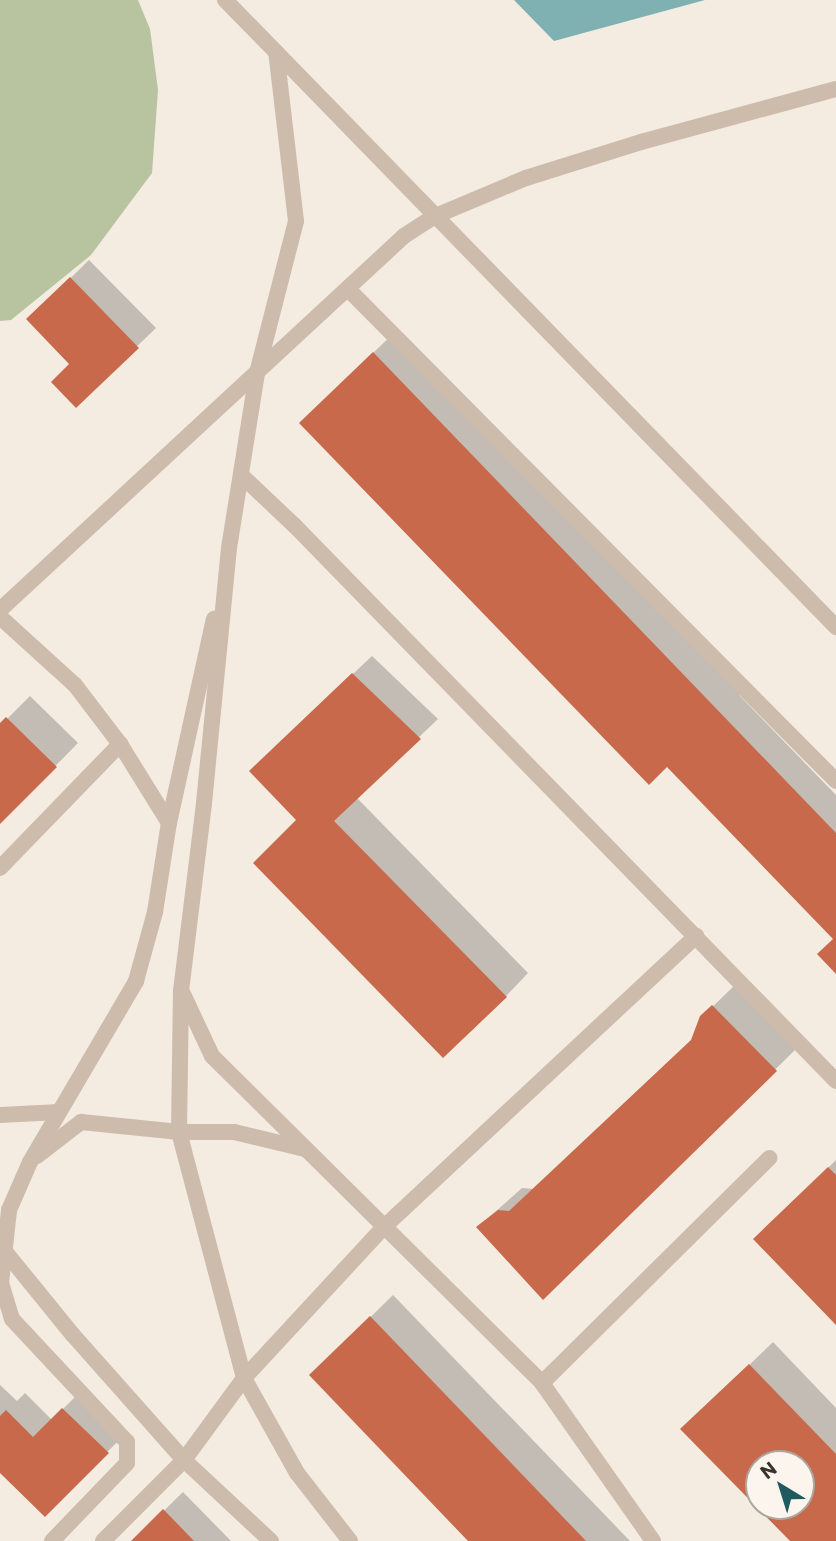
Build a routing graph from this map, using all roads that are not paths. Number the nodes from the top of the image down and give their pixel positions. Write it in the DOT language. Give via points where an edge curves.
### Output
graph roads {
  1 [pos="225,0"];
  2 [pos="276,52"];
  3 [pos="836,89"];
  4 [pos="433,217"];
  5 [pos="348,289"];
  6 [pos="257,373"];
  7 [pos="240,475"];
  8 [pos="229,548"];
  9 [pos="0,610"];
  10 [pos="0,617"];
  11 [pos="836,626"];
  12 [pos="120,744"];
  13 [pos="836,780"];
  14 [pos="169,823"];
  15 [pos="0,868"];
  16 [pos="696,936"];
  17 [pos="181,991"];
  18 [pos="836,1081"];
  19 [pos="59,1112"];
  20 [pos="0,1115"];
  21 [pos="178,1132"];
  22 [pos="305,1149"];
  23 [pos="769,1158"];
  24 [pos="30,1162"];
  25 [pos="384,1227"];
  26 [pos="3,1250"];
  27 [pos="244,1378"];
  28 [pos="542,1383"];
  29 [pos="184,1460"];
  30 [pos="52,1541"];
  31 [pos="103,1541"];
  32 [pos="271,1541"];
  33 [pos="350,1541"];
  34 [pos="653,1541"];
  1 -- 2 [label="lane"];
  2 -- 4 [label="lane"];
  2 -- 6 [label="lane" via="296,221"];
  3 -- 4 [label="lane" via="526,178"];
  4 -- 5 [label="lane" via="404,236"];
  4 -- 11 [label="lane"];
  5 -- 6 [label="lane"];
  5 -- 13 [label="lane"];
  6 -- 7 [label="lane"];
  6 -- 9 [label="lane"];
  7 -- 8 [label="lane"];
  7 -- 16 [label="lane"];
  8 -- 14 [label="lane"];
  8 -- 17 [label="lane"];
  10 -- 12 [label="lane" via="75,685"];
  12 -- 14 [label="lane"];
  12 -- 15 [label="lane"];
  14 -- 19 [label="lane" via="155,912 136,981"];
  16 -- 18 [label="lane"];
  16 -- 25 [label="lane"];
  17 -- 21 [label="lane"];
  17 -- 22 [label="lane" via="212,1056"];
  19 -- 20 [label="lane"];
  19 -- 24 [label="lane"];
  21 -- 22 [label="lane" via="234,1132"];
  21 -- 24 [label="lane" via="81,1122"];
  21 -- 27 [label="lane"];
  22 -- 25 [label="lane"];
  23 -- 28 [label="lane"];
  24 -- 26 [label="lane" via="9,1210"];
  25 -- 27 [label="lane"];
  25 -- 28 [label="lane"];
  26 -- 29 [label="lane"];
  26 -- 30 [label="lane" via="1,1283 12,1319 127,1442 127,1463"];
  27 -- 29 [label="lane"];
  27 -- 33 [label="lane" via="297,1473"];
  28 -- 34 [label="lane"];
  29 -- 31 [label="lane"];
  29 -- 32 [label="lane"];
}
